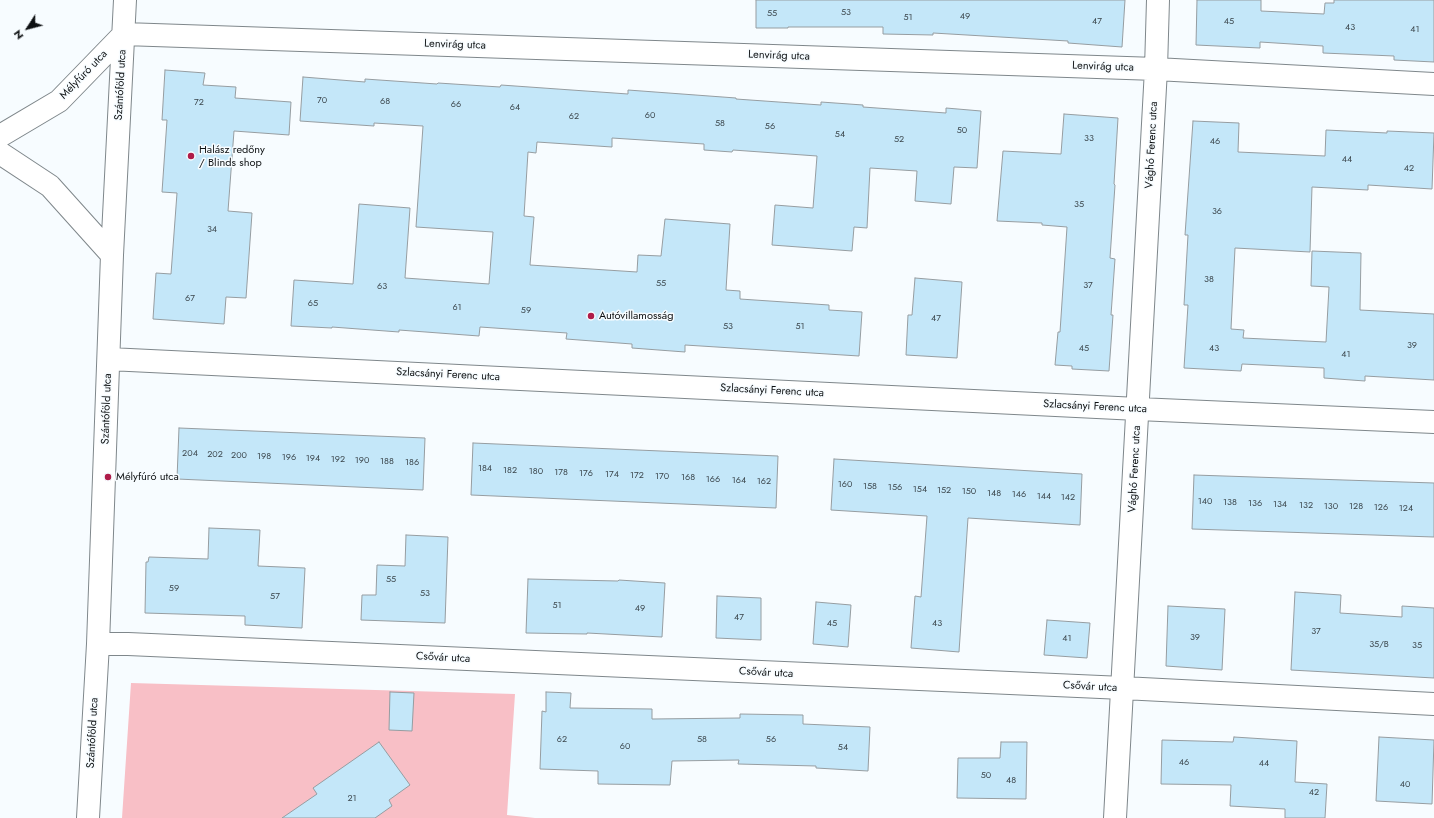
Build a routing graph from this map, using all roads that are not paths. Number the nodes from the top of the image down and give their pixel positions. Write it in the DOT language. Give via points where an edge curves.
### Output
graph roads {
  1 [pos="125,0"];
  2 [pos="1158,0"];
  3 [pos="124,34"];
  4 [pos="1156,69"];
  5 [pos="1434,84"];
  6 [pos="0,136"];
  7 [pos="0,153"];
  8 [pos="112,255"];
  9 [pos="109,358"];
  10 [pos="1138,409"];
  11 [pos="1434,422"];
  12 [pos="98,644"];
  13 [pos="1123,688"];
  14 [pos="1434,704"];
  15 [pos="88,818"];
  16 [pos="1115,818"];
  1 -- 3 [label="street, Szántóföld utca"];
  2 -- 4 [label="street, Vághó Ferenc utca"];
  3 -- 4 [label="street, Lenvirág utca"];
  3 -- 6 [label="street, Mélyfúró utca" via="59,101"];
  3 -- 8 [label="street, Szántóföld utca"];
  4 -- 5 [label="street, Lenvirág utca"];
  4 -- 10 [label="street, Vághó Ferenc utca"];
  7 -- 8 [label="street" via="50,186"];
  8 -- 9 [label="street, Szántóföld utca"];
  9 -- 10 [label="street, Szlacsányi Ferenc utca"];
  9 -- 12 [label="street, Szántóföld utca"];
  10 -- 11 [label="street, Szlacsányi Ferenc utca"];
  10 -- 13 [label="street, Vághó Ferenc utca"];
  12 -- 13 [label="street, Csővár utca"];
  12 -- 15 [label="street, Szántóföld utca"];
  13 -- 14 [label="street, Csővár utca"];
  13 -- 16 [label="street, Vághó Ferenc utca"];
}
